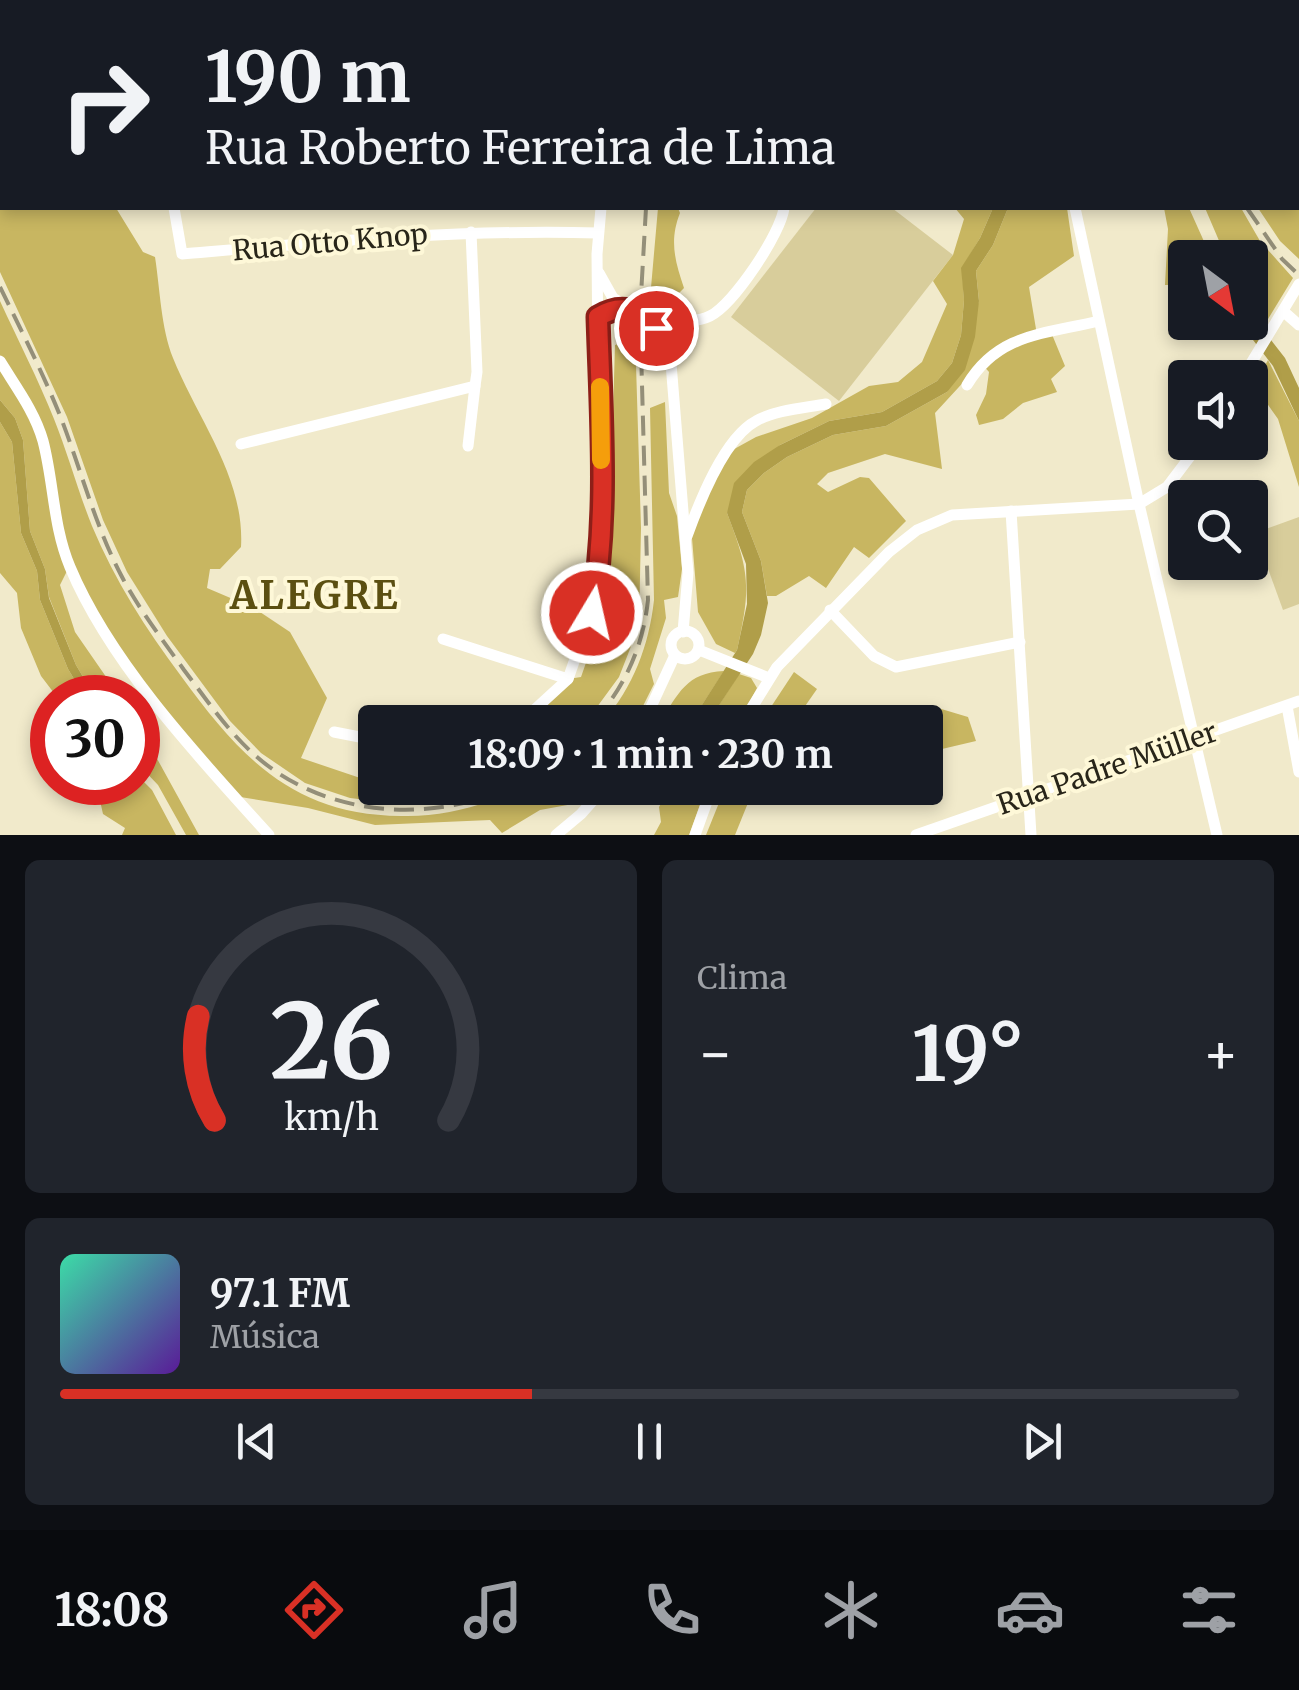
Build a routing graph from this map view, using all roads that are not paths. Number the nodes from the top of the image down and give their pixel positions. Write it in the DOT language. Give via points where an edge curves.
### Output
graph roads {
  1 [pos="174,210"];
  2 [pos="601,210"];
  3 [pos="783,210"];
  4 [pos="1075,210"];
  5 [pos="471,232"];
  6 [pos="598,233"];
  7 [pos="598,269"];
  8 [pos="1299,284"];
  9 [pos="626,308"];
  10 [pos="1283,310"];
  11 [pos="598,317"];
  12 [pos="648,319"];
  13 [pos="677,320"];
  14 [pos="1099,321"];
  15 [pos="1299,325"];
  16 [pos="670,351"];
  17 [pos="1253,360"];
  18 [pos="0,361"];
  19 [pos="966,385"];
  20 [pos="475,386"];
  21 [pos="826,404"];
  22 [pos="241,444"];
  23 [pos="468,446"];
  24 [pos="1187,460"];
  25 [pos="1139,504"];
  26 [pos="1011,511"];
  27 [pos="686,540"];
  28 [pos="830,610"];
  29 [pos="683,632"];
  30 [pos="443,638"];
  31 [pos="1020,642"];
  32 [pos="698,650"];
  33 [pos="675,655"];
  34 [pos="769,678"];
  35 [pos="568,679"];
  36 [pos="1293,704"];
  37 [pos="540,705"];
  38 [pos="652,705"];
  39 [pos="753,705"];
  40 [pos="334,732"];
  41 [pos="358,737"];
  42 [pos="1193,738"];
  43 [pos="1299,772"];
  44 [pos="1029,796"];
  45 [pos="589,805"];
  46 [pos="706,805"];
  47 [pos="269,835"];
  48 [pos="556,835"];
  49 [pos="695,835"];
  50 [pos="916,835"];
  51 [pos="1031,835"];
  52 [pos="1216,835"];
  1 -- 5 [label="street, Rua Otto Knop" via="182,254"];
  2 -- 6 [label="street"];
  3 -- 13 [label="street" via="774,236 723,306 705,318"];
  4 -- 14 [label="street"];
  5 -- 6 [label="street, Rua Otto Knop"];
  5 -- 20 [label="street"];
  6 -- 7 [label="street"];
  7 -- 9 [label="street"];
  7 -- 11 [label="street"];
  8 -- 10 [label="street"];
  9 -- 11 [label="street"];
  9 -- 12 [label="street"];
  10 -- 15 [label="street"];
  10 -- 17 [label="street"];
  11 -- 35 [label="street" via="600,557 592,613"];
  12 -- 13 [label="street"];
  12 -- 16 [label="street"];
  13 -- 16 [label="street"];
  14 -- 19 [label="street" via="1001,346"];
  14 -- 25 [label="street"];
  16 -- 27 [label="street"];
  18 -- 47 [label="street" via="43,441 70,566 99,622 129,669"];
  20 -- 22 [label="street"];
  20 -- 23 [label="street"];
  21 -- 27 [label="street" via="754,421 704,492"];
  24 -- 25 [label="street" via="1167,487"];
  25 -- 26 [label="street"];
  25 -- 42 [label="street"];
  26 -- 28 [label="street" via="952,515 928,524"];
  26 -- 31 [label="street"];
  27 -- 29 [label="street"];
  28 -- 31 [label="street" via="874,656 896,667"];
  28 -- 34 [label="street"];
  29 -- 32 [label="street" via="698,638"];
  29 -- 33 [label="street" via="673,638"];
  30 -- 35 [label="street"];
  31 -- 44 [label="street"];
  32 -- 33 [label="street" via="691,658"];
  32 -- 34 [label="street"];
  33 -- 38 [label="street"];
  34 -- 39 [label="street"];
  35 -- 37 [label="street"];
  36 -- 42 [label="street, Rua Padre Müller"];
  36 -- 43 [label="street"];
  40 -- 41 [label="street"];
  42 -- 44 [label="street, Rua Padre Müller"];
  42 -- 52 [label="street"];
  44 -- 50 [label="street, Rua Padre Müller"];
  44 -- 51 [label="street"];
  45 -- 48 [label="street"];
  46 -- 49 [label="street"];
}
